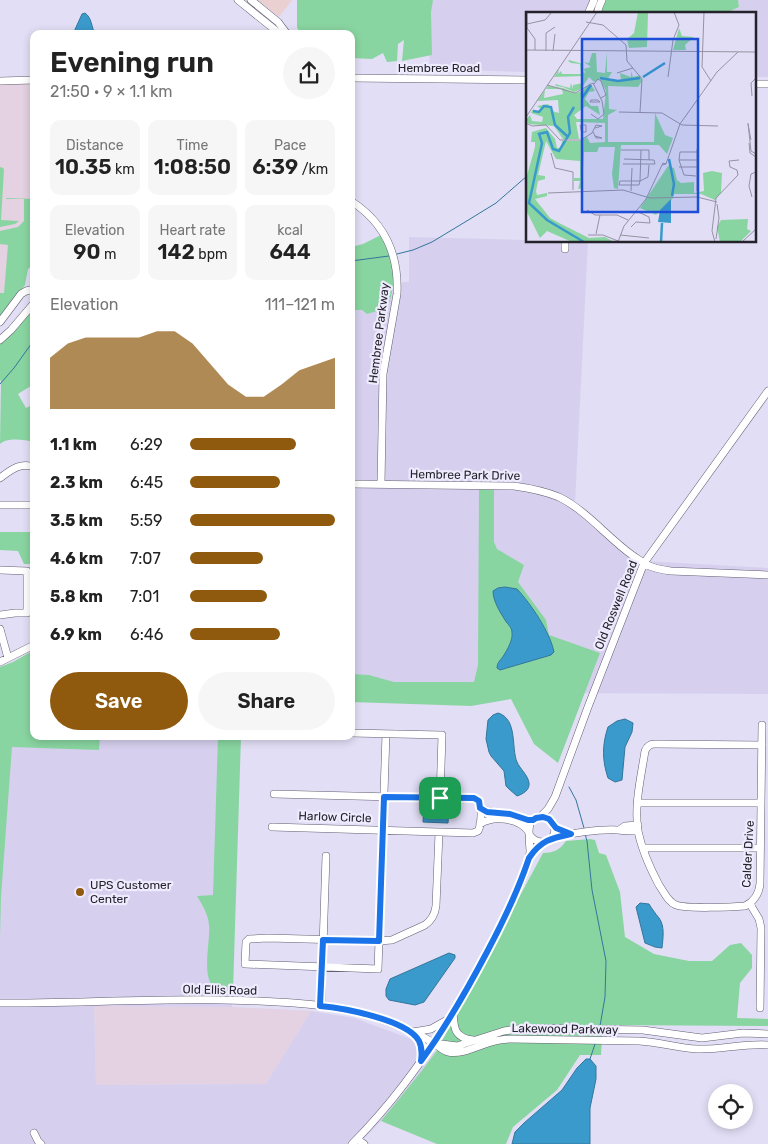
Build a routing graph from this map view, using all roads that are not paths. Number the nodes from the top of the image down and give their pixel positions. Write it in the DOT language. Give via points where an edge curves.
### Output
graph roads {
  1 [pos="238,0"];
  2 [pos="250,0"];
  3 [pos="594,0"];
  4 [pos="602,0"];
  5 [pos="589,12"];
  6 [pos="598,12"];
  7 [pos="275,30"];
  8 [pos="284,30"];
  9 [pos="355,78"];
  10 [pos="30,80"];
  11 [pos="526,80"];
  12 [pos="0,81"];
  13 [pos="355,204"];
  14 [pos="30,290"];
  15 [pos="30,308"];
  16 [pos="0,322"];
  17 [pos="0,340"];
  18 [pos="768,391"];
  19 [pos="30,467"];
  20 [pos="0,478"];
  21 [pos="355,484"];
  22 [pos="381,484"];
  23 [pos="30,504"];
  24 [pos="0,505"];
  25 [pos="644,563"];
  26 [pos="0,570"];
  27 [pos="768,575"];
  28 [pos="0,615"];
  29 [pos="0,629"];
  30 [pos="30,647"];
  31 [pos="8,658"];
  32 [pos="0,662"];
  33 [pos="762,725"];
  34 [pos="355,734"];
  35 [pos="386,734"];
  36 [pos="762,745"];
  37 [pos="274,794"];
  38 [pos="384,797"];
  39 [pos="555,797"];
  40 [pos="440,798"];
  41 [pos="638,803"];
  42 [pos="761,804"];
  43 [pos="480,808"];
  44 [pos="536,818"];
  45 [pos="480,824"];
  46 [pos="554,825"];
  47 [pos="272,827"];
  48 [pos="638,828"];
  49 [pos="383,830"];
  50 [pos="439,833"];
  51 [pos="529,833"];
  52 [pos="571,834"];
  53 [pos="547,841"];
  54 [pos="643,848"];
  55 [pos="760,848"];
  56 [pos="326,856"];
  57 [pos="529,858"];
  58 [pos="750,904"];
  59 [pos="323,940"];
  60 [pos="379,941"];
  61 [pos="322,967"];
  62 [pos="0,1003"];
  63 [pos="320,1006"];
  64 [pos="760,1008"];
  65 [pos="451,1015"];
  66 [pos="411,1031"];
  67 [pos="768,1034"];
  68 [pos="476,1040"];
  69 [pos="434,1043"];
  70 [pos="768,1045"];
  71 [pos="421,1061"];
  72 [pos="34,1133"];
  73 [pos="354,1141"];
  74 [pos="41,1144"];
  75 [pos="364,1144"];
  1 -- 7 [label="street"];
  2 -- 8 [label="street"];
  3 -- 5 [label="street"];
  4 -- 6 [label="street"];
  9 -- 11 [label="street, Hembree Road"];
  10 -- 12 [label="street"];
  13 -- 22 [label="street, Hembree Parkway" via="369,214 383,233 396,267 397,294 383,374"];
  14 -- 16 [label="street" via="21,294"];
  15 -- 17 [label="street"];
  18 -- 25 [label="street, Old Roswell Road"];
  19 -- 20 [label="street" via="20,466"];
  21 -- 22 [label="street, Hembree Park Drive"];
  22 -- 25 [label="street, Hembree Park Drive" via="514,486 542,491 574,506"];
  23 -- 24 [label="street"];
  25 -- 27 [label="street, Hembree Park Drive" via="671,572"];
  25 -- 39 [label="street, Old Roswell Road"];
  26 -- 28 [label="street" via="27,570 27,613"];
  29 -- 31 [label="street"];
  30 -- 31 [label="street"];
  31 -- 32 [label="street"];
  33 -- 36 [label="street, Calder Drive"];
  34 -- 35 [label="street"];
  35 -- 38 [label="street"];
  35 -- 40 [label="street" via="442,735"];
  36 -- 41 [label="street" via="648,746"];
  36 -- 42 [label="street, Calder Drive"];
  37 -- 38 [label="street, Harlow Circle"];
  38 -- 40 [label="street, Harlow Circle"];
  38 -- 49 [label="street"];
  39 -- 44 [label="street, Old Roswell Road" via="548,809"];
  39 -- 46 [label="street, Old Roswell Road"];
  40 -- 43 [label="street, Harlow Circle" via="474,798 479,801"];
  41 -- 42 [label="street"];
  41 -- 48 [label="street"];
  42 -- 55 [label="street, Calder Drive"];
  43 -- 44 [label="street, Harlow Circle" via="525,820"];
  43 -- 45 [label="street"];
  44 -- 46 [label="street" via="549,819"];
  44 -- 51 [label="street, Old Roswell Road" via="529,826"];
  45 -- 50 [label="street, Harlow Circle" via="476,833"];
  45 -- 51 [label="street, Harlow Circle" via="490,820 510,821 520,824"];
  46 -- 52 [label="street"];
  46 -- 53 [label="street, Old Roswell Road" via="554,833"];
  47 -- 49 [label="street, Harlow Circle"];
  48 -- 52 [label="street" via="625,826 619,830"];
  48 -- 54 [label="street"];
  49 -- 50 [label="street, Harlow Circle"];
  49 -- 60 [label="street"];
  50 -- 60 [label="street" via="436,906 432,919 397,938"];
  51 -- 53 [label="street" via="535,840"];
  51 -- 57 [label="street, Old Roswell Road"];
  52 -- 53 [label="street"];
  53 -- 57 [label="street, Old Roswell Road"];
  54 -- 55 [label="street"];
  54 -- 58 [label="street" via="652,872 672,903 685,907"];
  55 -- 58 [label="street, Calder Drive" via="760,888"];
  56 -- 59 [label="street"];
  57 -- 65 [label="street, Old Roswell Road" via="496,935"];
  58 -- 64 [label="street, Calder Drive" via="761,928"];
  59 -- 60 [label="street"];
  59 -- 61 [label="street"];
  59 -- 61 [label="street" via="249,938 245,964"];
  60 -- 61 [label="street" via="378,969"];
  61 -- 63 [label="street"];
  62 -- 63 [label="street, Old Ellis Road" via="203,1000"];
  63 -- 66 [label="street, Old Ellis Road" via="365,1014"];
  65 -- 66 [label="street" via="431,1029"];
  65 -- 68 [label="street" via="458,1034 465,1039"];
  65 -- 69 [label="street, Old Roswell Road"];
  66 -- 69 [label="street, Old Ellis Road"];
  66 -- 71 [label="street" via="419,1042"];
  67 -- 68 [label="street, Lakewood Parkway" via="702,1038 643,1030 529,1028 504,1030"];
  68 -- 69 [label="street, Lakewood Parkway" via="454,1046"];
  69 -- 70 [label="street, Lakewood Parkway" via="442,1050 454,1052 510,1039 658,1042 698,1049"];
  69 -- 71 [label="street, Old Roswell Road"];
  71 -- 73 [label="street, Old Roswell Road"];
  72 -- 74 [label="street"];
  73 -- 75 [label="street"];
}
